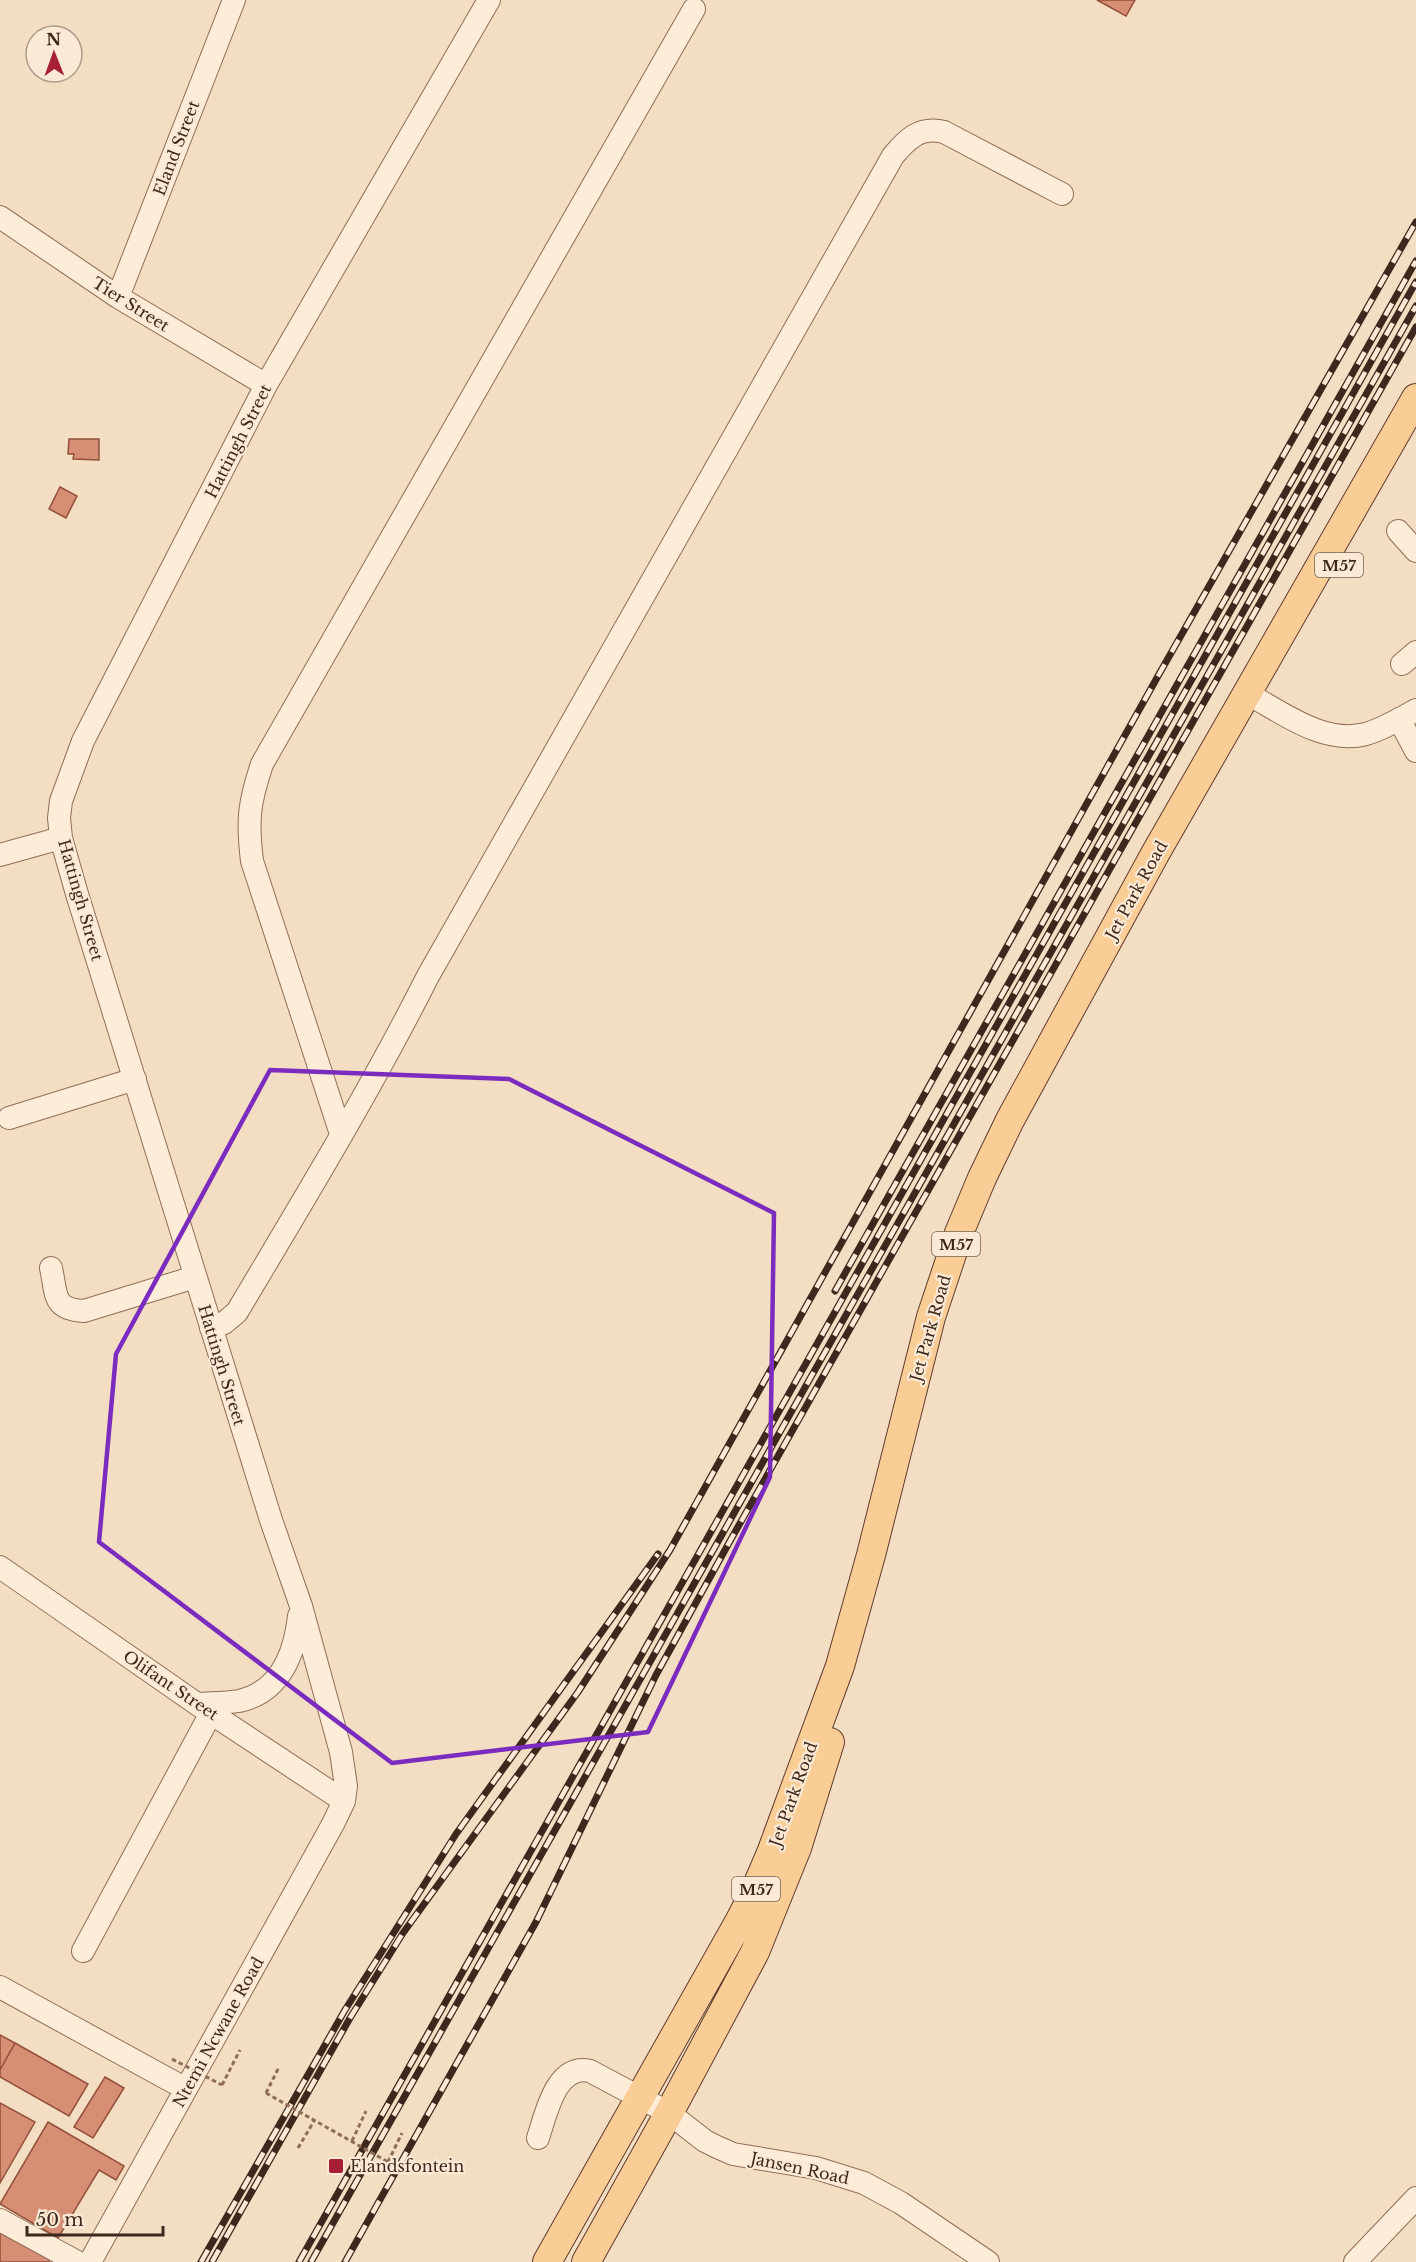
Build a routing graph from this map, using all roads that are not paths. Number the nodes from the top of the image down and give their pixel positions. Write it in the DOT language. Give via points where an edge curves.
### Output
graph roads {
  1 [pos="234,0"];
  2 [pos="489,0"];
  3 [pos="694,9"];
  4 [pos="1062,194"];
  5 [pos="0,217"];
  6 [pos="118,297"];
  7 [pos="267,385"];
  8 [pos="1416,398"];
  9 [pos="1416,428"];
  10 [pos="1398,531"];
  11 [pos="1416,551"];
  12 [pos="1254,697"];
  13 [pos="1407,715"];
  14 [pos="1416,751"];
  15 [pos="62,838"];
  16 [pos="0,855"];
  17 [pos="135,1078"];
  18 [pos="9,1118"];
  19 [pos="341,1134"];
  20 [pos="51,1268"];
  21 [pos="195,1277"];
  22 [pos="210,1328"];
  23 [pos="0,1567"];
  24 [pos="301,1605"];
  25 [pos="204,1708"];
  26 [pos="344,1801"];
  27 [pos="83,1952"];
  28 [pos="0,1987"];
  29 [pos="186,2089"];
  30 [pos="640,2098"];
  31 [pos="669,2113"];
  32 [pos="538,2138"];
  33 [pos="1416,2198"];
  34 [pos="1416,2216"];
  35 [pos="0,2220"];
  36 [pos="77,2262"];
  37 [pos="90,2262"];
  38 [pos="547,2262"];
  39 [pos="586,2262"];
  40 [pos="988,2262"];
  41 [pos="1355,2262"];
  42 [pos="1372,2262"];
  1 -- 6 [label="street, Eland Street"];
  2 -- 7 [label="street, Hattingh Street"];
  3 -- 19 [label="street" via="262,764 251,795 248,828 252,861"];
  4 -- 19 [label="street" via="933,129 914,135 893,156"];
  5 -- 6 [label="street, Tier Street"];
  6 -- 7 [label="street, Tier Street"];
  7 -- 15 [label="street, Hattingh Street" via="83,741 61,801"];
  8 -- 12 [label="main road, Jet Park Road / M57"];
  9 -- 12 [label="main road, Jet Park Road / M57"];
  10 -- 11 [label="street"];
  12 -- 13 [label="street" via="1330,736 1366,734"];
  12 -- 30 [label="main road, Jet Park Road / M57" via="1010,1120 982,1178 931,1317 840,1666 774,1845 753,1895"];
  12 -- 31 [label="main road, Jet Park Road / M57" via="1022,1121 993,1182 950,1302 806,1825 755,1952"];
  13 -- 14 [label="street"];
  15 -- 16 [label="street"];
  15 -- 17 [label="street, Hattingh Street"];
  17 -- 18 [label="street"];
  17 -- 21 [label="street, Hattingh Street"];
  19 -- 22 [label="street" via="237,1311 224,1323"];
  20 -- 21 [label="street" via="58,1302 65,1309 84,1311"];
  21 -- 22 [label="street, Hattingh Street"];
  22 -- 24 [label="street, Hattingh Street"];
  23 -- 25 [label="street, Olifant Street"];
  24 -- 25 [label="street" via="297,1637 282,1672 254,1696"];
  24 -- 26 [label="street, Hattingh Street" via="341,1752"];
  25 -- 26 [label="street, Olifant Street"];
  25 -- 27 [label="street"];
  26 -- 29 [label="street, Ntemi Ncwane Road"];
  28 -- 29 [label="street"];
  29 -- 37 [label="street, Ntemi Ncwane Road"];
  30 -- 31 [label="street, Jansen Road"];
  30 -- 32 [label="street, Jansen Road" via="590,2072 577,2070 562,2080"];
  30 -- 38 [label="main road, Jet Park Road / M57"];
  31 -- 39 [label="main road, Jet Park Road / M57"];
  31 -- 40 [label="street, Jansen Road" via="705,2141 733,2154 816,2168 864,2183 901,2203"];
  33 -- 41 [label="street"];
  34 -- 42 [label="street"];
  35 -- 36 [label="street"];
}
